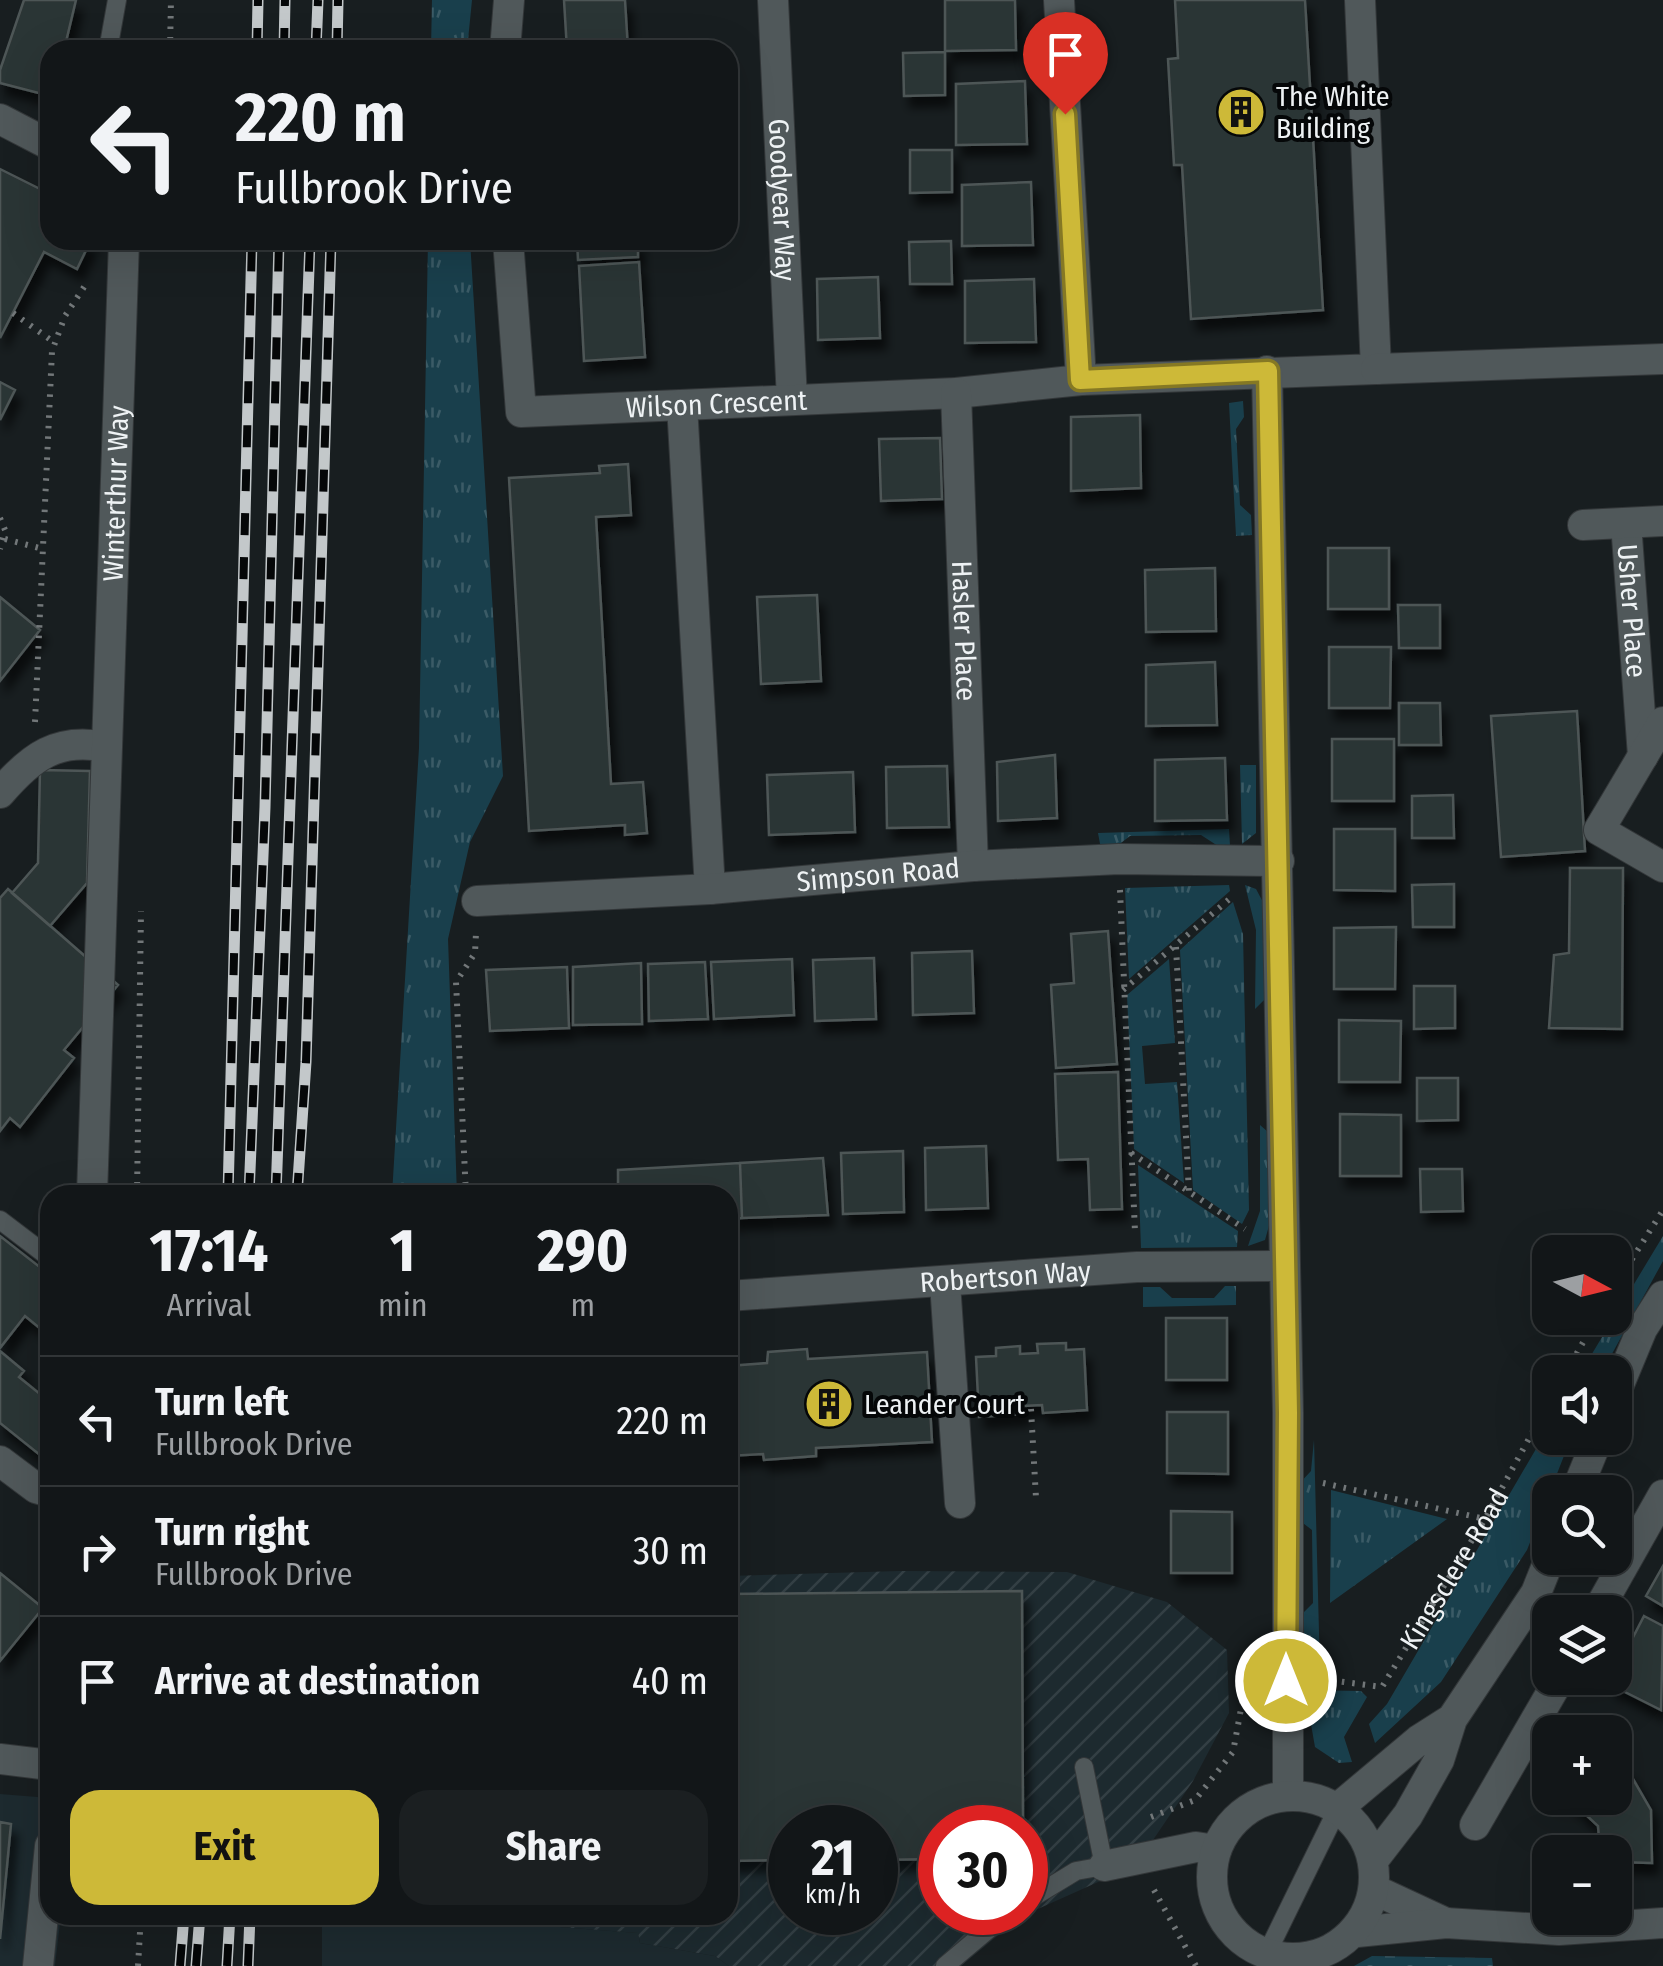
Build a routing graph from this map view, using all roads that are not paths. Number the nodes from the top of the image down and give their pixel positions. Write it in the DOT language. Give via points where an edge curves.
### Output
graph roads {
  1 [pos="117,0"];
  2 [pos="509,0"];
  3 [pos="773,0"];
  4 [pos="1058,0"];
  5 [pos="1360,0"];
  6 [pos="110,40"];
  7 [pos="506,40"];
  8 [pos="0,119"];
  9 [pos="40,140"];
  10 [pos="124,250"];
  11 [pos="509,250"];
  12 [pos="1663,360"];
  13 [pos="1376,369"];
  14 [pos="1268,371"];
  15 [pos="1080,380"];
  16 [pos="956,392"];
  17 [pos="792,400"];
  18 [pos="682,404"];
  19 [pos="1663,521"];
  20 [pos="1626,523"];
  21 [pos="1583,524"];
  22 [pos="1663,722"];
  23 [pos="106,748"];
  24 [pos="1642,756"];
  25 [pos="0,793"];
  26 [pos="1279,861"];
  27 [pos="972,866"];
  28 [pos="1663,868"];
  29 [pos="710,888"];
  30 [pos="477,901"];
  31 [pos="92,1185"];
  32 [pos="0,1220"];
  33 [pos="40,1250"];
  34 [pos="1283,1266"];
  35 [pos="944,1282"];
  36 [pos="738,1295"];
  37 [pos="1663,1296"];
  38 [pos="1631,1355"];
  39 [pos="0,1460"];
  40 [pos="40,1489"];
  41 [pos="1663,1495"];
  42 [pos="960,1503"];
  43 [pos="1543,1575"];
  44 [pos="1607,1595"];
  45 [pos="1550,1695"];
  46 [pos="1452,1719"];
  47 [pos="0,1759"];
  48 [pos="40,1764"];
  49 [pos="1084,1768"];
  50 [pos="1288,1796"];
  51 [pos="1338,1808"];
  52 [pos="1474,1825"];
  53 [pos="1216,1850"];
  54 [pos="1104,1866"];
  55 [pos="1375,1875"];
  56 [pos="1048,1888"];
  57 [pos="1446,1923"];
  58 [pos="1663,1923"];
  59 [pos="42,1925"];
  60 [pos="1232,1932"];
  61 [pos="1357,1932"];
  62 [pos="982,1935"];
  63 [pos="1282,1960"];
  64 [pos="38,1966"];
  65 [pos="944,1966"];
  66 [pos="1225,1966"];
  1 -- 6 [label="lane"];
  2 -- 7 [label="street"];
  3 -- 17 [label="street, Goodyear Way"];
  4 -- 15 [label="street"];
  5 -- 13 [label="street"];
  8 -- 9 [label="street"];
  10 -- 23 [label="street, Winterthur Way"];
  11 -- 18 [label="street, Wilson Crescent" via="521,412"];
  12 -- 13 [label="street, Wilson Crescent"];
  13 -- 14 [label="street, Wilson Crescent"];
  14 -- 15 [label="street, Wilson Crescent"];
  14 -- 26 [label="street"];
  15 -- 16 [label="street, Wilson Crescent"];
  16 -- 17 [label="street, Wilson Crescent"];
  16 -- 27 [label="street, Hasler Place"];
  17 -- 18 [label="street, Wilson Crescent"];
  18 -- 29 [label="street"];
  19 -- 20 [label="street, Usher Place"];
  20 -- 21 [label="street, Usher Place"];
  20 -- 24 [label="street, Usher Place"];
  22 -- 24 [label="street"];
  23 -- 25 [label="street" via="82,742 48,749 28,760"];
  23 -- 31 [label="street, Winterthur Way"];
  24 -- 28 [label="street" via="1599,830"];
  26 -- 27 [label="street, Simpson Road"];
  26 -- 34 [label="street"];
  27 -- 29 [label="street, Simpson Road"];
  29 -- 30 [label="street, Simpson Road"];
  32 -- 33 [label="lane"];
  34 -- 35 [label="street, Robertson Way"];
  34 -- 50 [label="street"];
  35 -- 36 [label="street, Robertson Way"];
  35 -- 42 [label="street"];
  37 -- 38 [label="street"];
  39 -- 40 [label="street"];
  41 -- 44 [label="street"];
  43 -- 46 [label="street"];
  45 -- 52 [label="street"];
  46 -- 51 [label="street"];
  46 -- 55 [label="street" via="1439,1760"];
  47 -- 48 [label="street"];
  49 -- 54 [label="lane"];
  50 -- 51 [label="street"];
  50 -- 53 [label="street" via="1242,1814"];
  51 -- 55 [label="street" via="1358,1826"];
  51 -- 63 [label="lane"];
  53 -- 54 [label="street" via="1196,1846"];
  53 -- 60 [label="street" via="1212,1891"];
  54 -- 56 [label="lane" via="1076,1871"];
  55 -- 57 [label="street"];
  55 -- 61 [label="street"];
  57 -- 58 [label="street" via="1559,1930"];
  57 -- 61 [label="street"];
  59 -- 64 [label="street"];
  60 -- 63 [label="street"];
  60 -- 66 [label="street"];
  61 -- 63 [label="street"];
  62 -- 65 [label="lane"];
}
